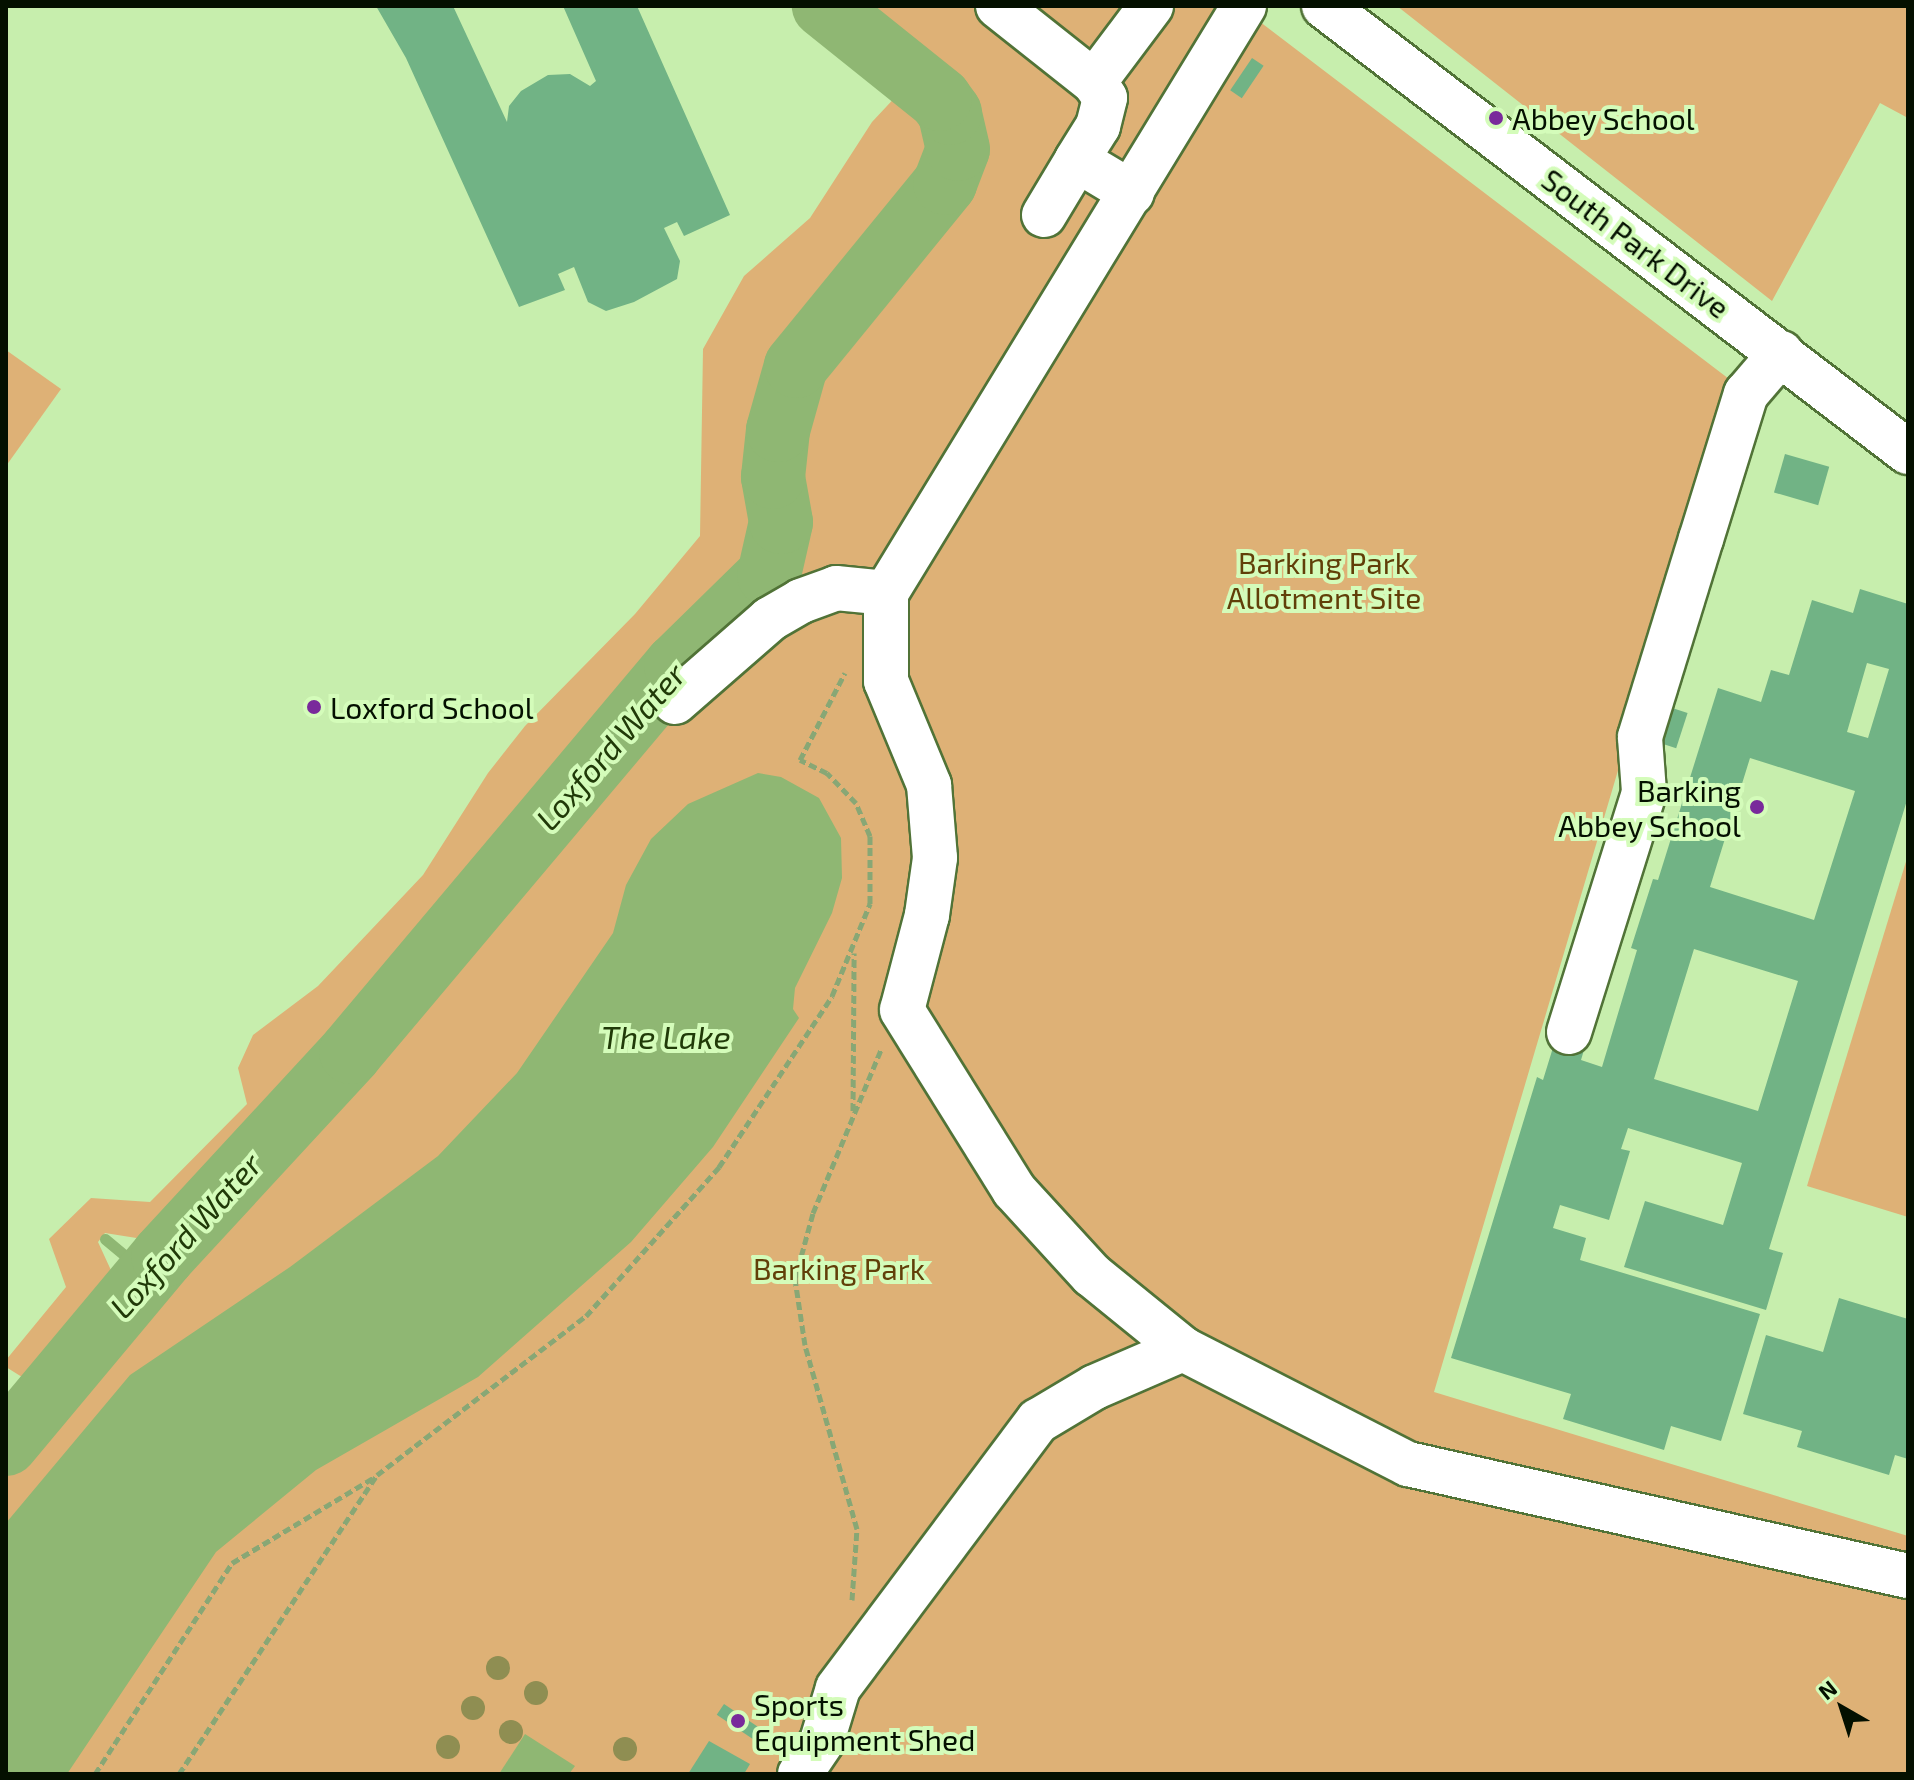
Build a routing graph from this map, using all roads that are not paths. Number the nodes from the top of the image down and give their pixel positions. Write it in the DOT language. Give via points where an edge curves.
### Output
graph roads {
  1 [pos="998,6"];
  2 [pos="1151,6"];
  3 [pos="1244,6"];
  4 [pos="1324,6"];
  5 [pos="1094,82"];
  6 [pos="1077,160"];
  7 [pos="1132,193"];
  8 [pos="1044,215"];
  9 [pos="1781,353"];
  10 [pos="1907,447"];
  11 [pos="886,593"];
  12 [pos="675,702"];
  13 [pos="1569,1032"];
  14 [pos="1183,1349"];
  15 [pos="1908,1576"];
  16 [pos="800,1774"];
  1 -- 5 [label="street"];
  2 -- 5 [label="street"];
  3 -- 7 [label="street"];
  4 -- 9 [label="street, South Park Drive"];
  5 -- 6 [label="street" via="1105,98 1098,126"];
  6 -- 7 [label="street"];
  6 -- 8 [label="street"];
  7 -- 11 [label="street"];
  9 -- 10 [label="street, South Park Drive"];
  9 -- 13 [label="street" via="1746,394 1696,554 1640,737 1644,792"];
  11 -- 12 [label="street" via="836,588 801,601 770,619"];
  11 -- 14 [label="street" via="886,681 929,785 935,858 927,915 902,1010 1014,1190 1092,1275"];
  14 -- 15 [label="street" via="1408,1464"];
  14 -- 16 [label="street" via="1095,1387 1038,1421 838,1688 822,1741"];
}
